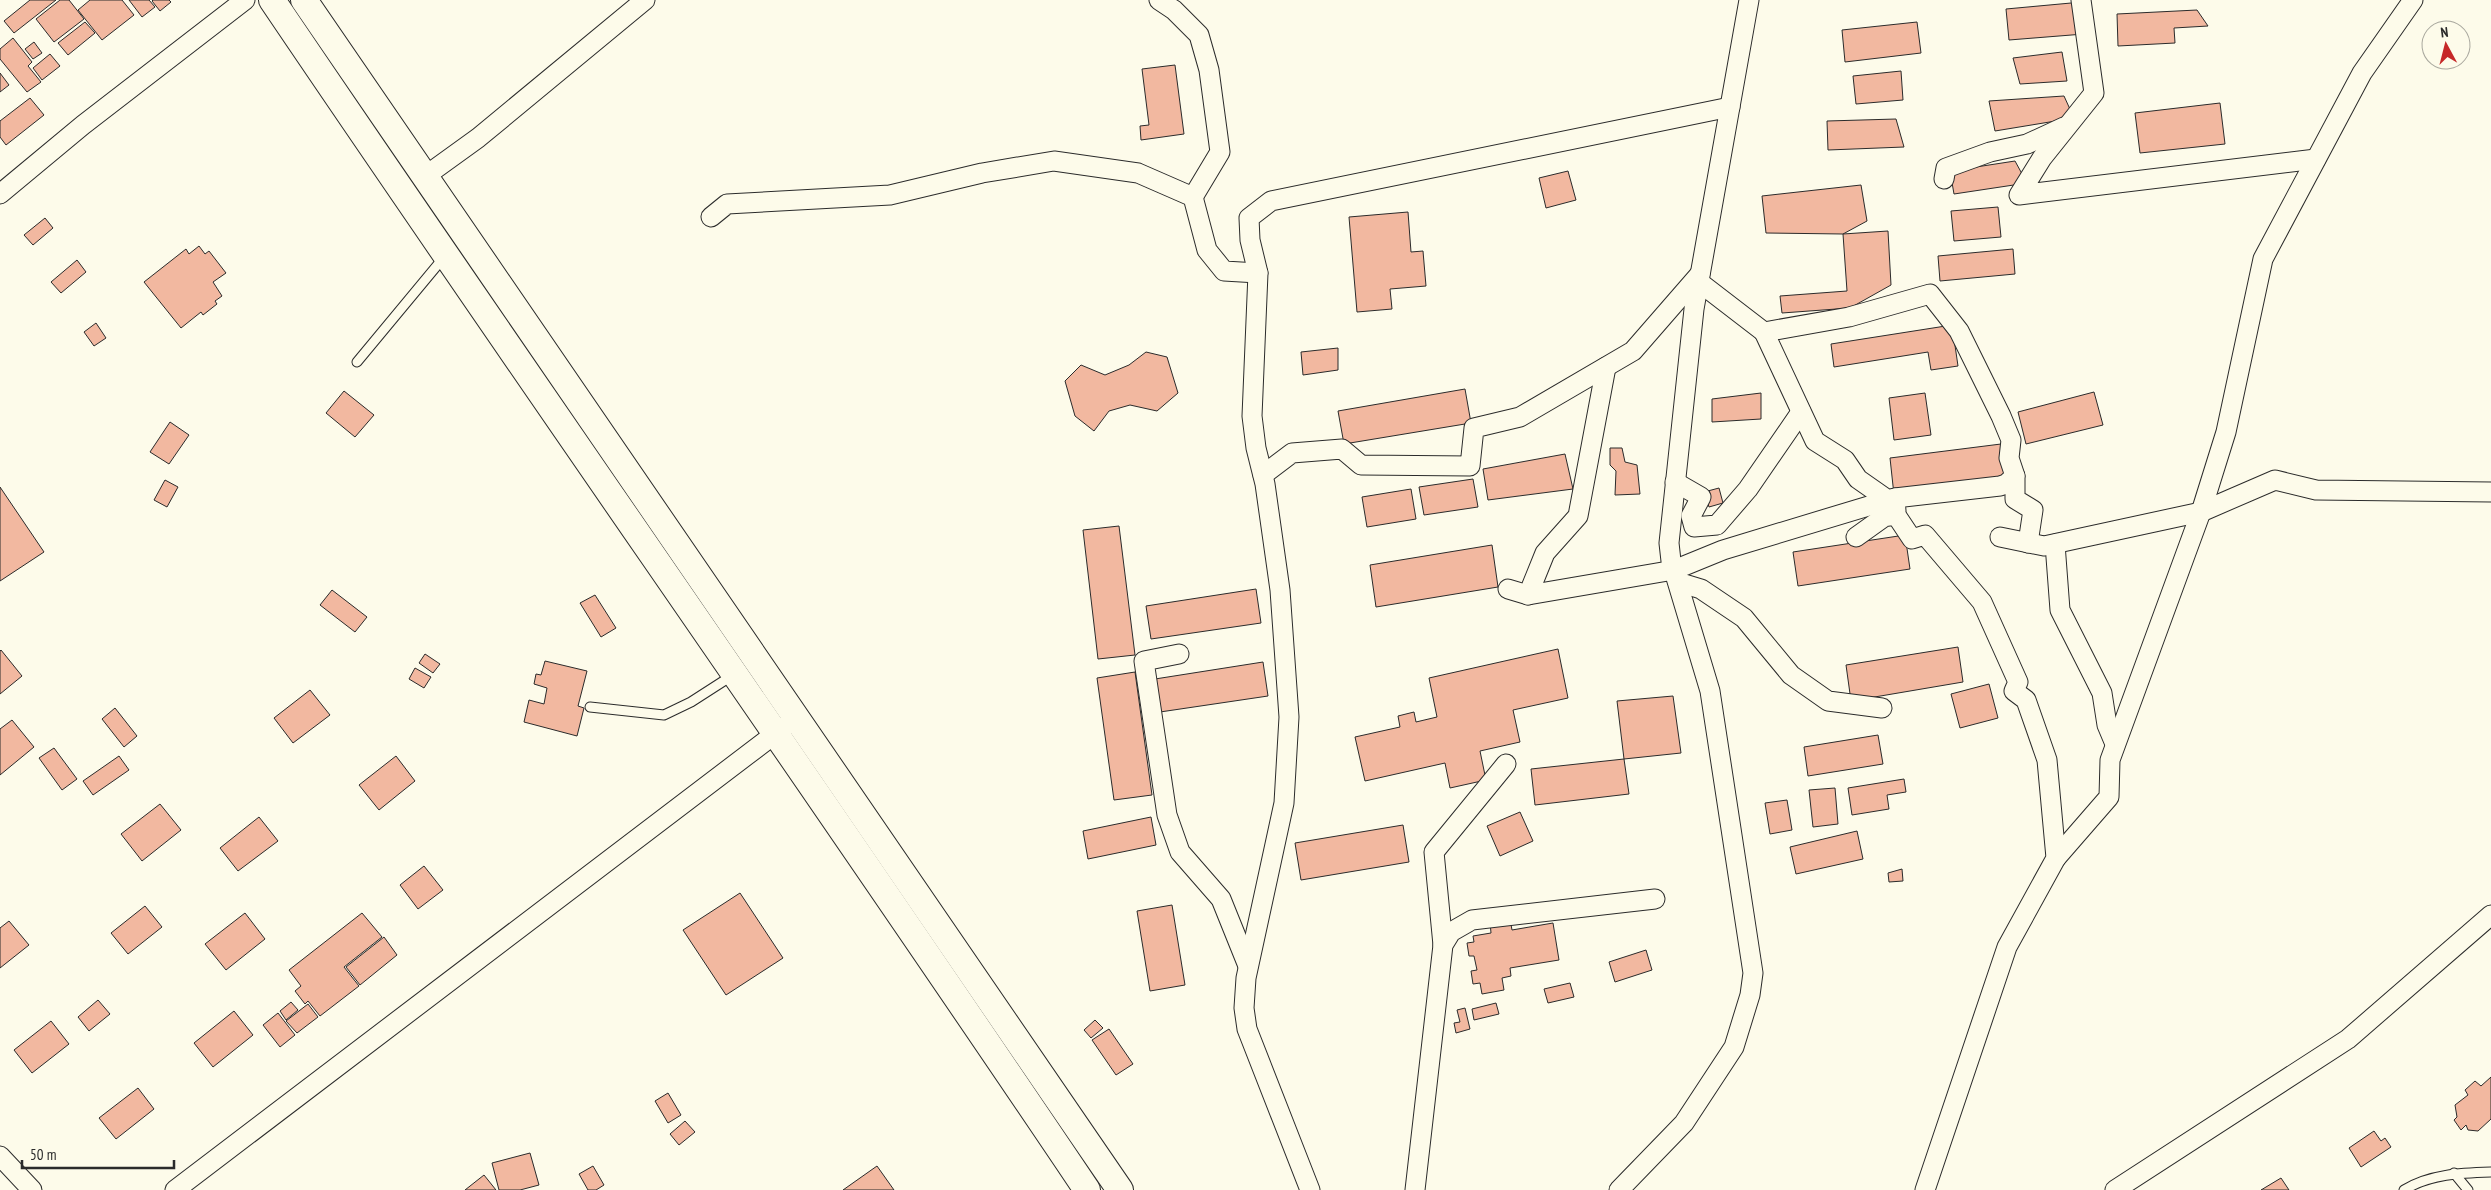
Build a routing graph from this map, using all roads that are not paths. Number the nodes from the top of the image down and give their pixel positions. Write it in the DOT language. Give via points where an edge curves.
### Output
graph roads {
  1 [pos="245,0"];
  2 [pos="272,0"];
  3 [pos="304,0"];
  4 [pos="645,0"];
  5 [pos="1159,0"];
  6 [pos="1749,0"];
  7 [pos="2081,0"];
  8 [pos="2412,0"];
  9 [pos="1730,107"];
  10 [pos="2068,126"];
  11 [pos="2316,159"];
  12 [pos="424,177"];
  13 [pos="1944,179"];
  14 [pos="0,194"];
  15 [pos="1193,197"];
  16 [pos="712,217"];
  17 [pos="445,256"];
  18 [pos="1258,273"];
  19 [pos="1700,278"];
  20 [pos="1764,332"];
  21 [pos="358,362"];
  22 [pos="1606,367"];
  23 [pos="1801,412"];
  24 [pos="1263,476"];
  25 [pos="2015,476"];
  26 [pos="1675,482"];
  27 [pos="2491,492"];
  28 [pos="1893,504"];
  29 [pos="2201,512"];
  30 [pos="1856,537"];
  31 [pos="2000,537"];
  32 [pos="2028,543"];
  33 [pos="2055,544"];
  34 [pos="1676,576"];
  35 [pos="1508,589"];
  36 [pos="1528,595"];
  37 [pos="1179,654"];
  38 [pos="735,674"];
  39 [pos="590,707"];
  40 [pos="1882,708"];
  41 [pos="798,718"];
  42 [pos="776,733"];
  43 [pos="2115,744"];
  44 [pos="1506,764"];
  45 [pos="2056,858"];
  46 [pos="1654,899"];
  47 [pos="2491,915"];
  48 [pos="1443,944"];
  49 [pos="1248,966"];
  50 [pos="0,1156"];
  51 [pos="2491,1172"];
  52 [pos="2454,1173"];
  53 [pos="32,1190"];
  54 [pos="175,1190"];
  55 [pos="1087,1190"];
  56 [pos="1120,1190"];
  57 [pos="1310,1190"];
  58 [pos="1415,1190"];
  59 [pos="1619,1190"];
  60 [pos="1925,1190"];
  61 [pos="2115,1190"];
  62 [pos="2404,1190"];
  63 [pos="2468,1190"];
  1 -- 14 [label="street" via="83,125"];
  2 -- 17 [label="main road"];
  3 -- 12 [label="main road"];
  4 -- 12 [label="street" via="478,138"];
  5 -- 15 [label="street" via="1199,35 1209,70 1220,152"];
  6 -- 9 [label="street"];
  7 -- 10 [label="street" via="2094,93"];
  8 -- 11 [label="street" via="2362,73"];
  9 -- 18 [label="street" via="1271,201 1249,218 1250,240"];
  9 -- 19 [label="street"];
  10 -- 11 [label="street" via="2042,158 2019,195"];
  10 -- 13 [label="street" via="2027,144 1990,152 1946,168"];
  11 -- 29 [label="street" via="2263,259 2226,432"];
  12 -- 41 [label="main road"];
  15 -- 16 [label="street" via="1138,173 1054,161 982,172 890,195 727,204"];
  15 -- 18 [label="street" via="1207,250 1224,271"];
  17 -- 21 [label="lane"];
  17 -- 38 [label="main road"];
  18 -- 24 [label="street" via="1252,416"];
  19 -- 20 [label="street"];
  19 -- 22 [label="street" via="1633,351"];
  19 -- 26 [label="street"];
  20 -- 23 [label="street"];
  20 -- 25 [label="street" via="1849,317 1930,294 1958,330 2001,416 2010,440 2009,458"];
  22 -- 24 [label="street" via="1520,417 1474,428 1470,466 1361,465 1342,449 1292,453"];
  22 -- 36 [label="street" via="1578,516 1545,553"];
  23 -- 26 [label="street" via="1753,482 1717,525 1694,527 1691,516 1701,497"];
  23 -- 28 [label="street" via="1814,441 1845,460 1858,479"];
  24 -- 49 [label="street" via="1280,590 1289,717 1284,802"];
  25 -- 28 [label="street" via="2000,486"];
  25 -- 32 [label="street" via="2015,499 2033,510"];
  26 -- 34 [label="street" via="1669,543"];
  27 -- 29 [label="street" via="2316,490 2275,480"];
  28 -- 30 [label="street" via="1884,516"];
  28 -- 34 [label="street" via="1723,550"];
  28 -- 45 [label="street" via="1912,539 1925,535 1982,602 2011,663 2018,682 2014,691 2026,700 2047,760"];
  29 -- 33 [label="street"];
  29 -- 43 [label="street"];
  31 -- 32 [label="street"];
  32 -- 33 [label="street"];
  33 -- 43 [label="street" via="2060,610 2102,693 2107,725"];
  34 -- 36 [label="street"];
  34 -- 40 [label="street" via="1744,618 1791,675 1828,701"];
  34 -- 59 [label="street" via="1710,691 1753,973 1750,995 1734,1047 1684,1123"];
  35 -- 36 [label="street"];
  37 -- 49 [label="street" via="1144,661 1167,816 1180,852 1221,899"];
  38 -- 39 [label="lane" via="664,715"];
  38 -- 42 [label="main road"];
  41 -- 42 [label="street"];
  41 -- 56 [label="main road"];
  42 -- 54 [label="street"];
  42 -- 55 [label="main road"];
  43 -- 45 [label="street" via="2110,760 2109,797"];
  44 -- 48 [label="street" via="1434,852"];
  45 -- 60 [label="street" via="2007,947"];
  46 -- 48 [label="street" via="1472,920 1451,932"];
  47 -- 61 [label="street" via="2348,1039"];
  48 -- 58 [label="street"];
  49 -- 57 [label="street" via="1244,1008 1247,1030"];
  50 -- 53 [label="street"];
  51 -- 52 [label="lane"];
  52 -- 62 [label="lane" via="2415,1183"];
  52 -- 63 [label="lane"];
}
